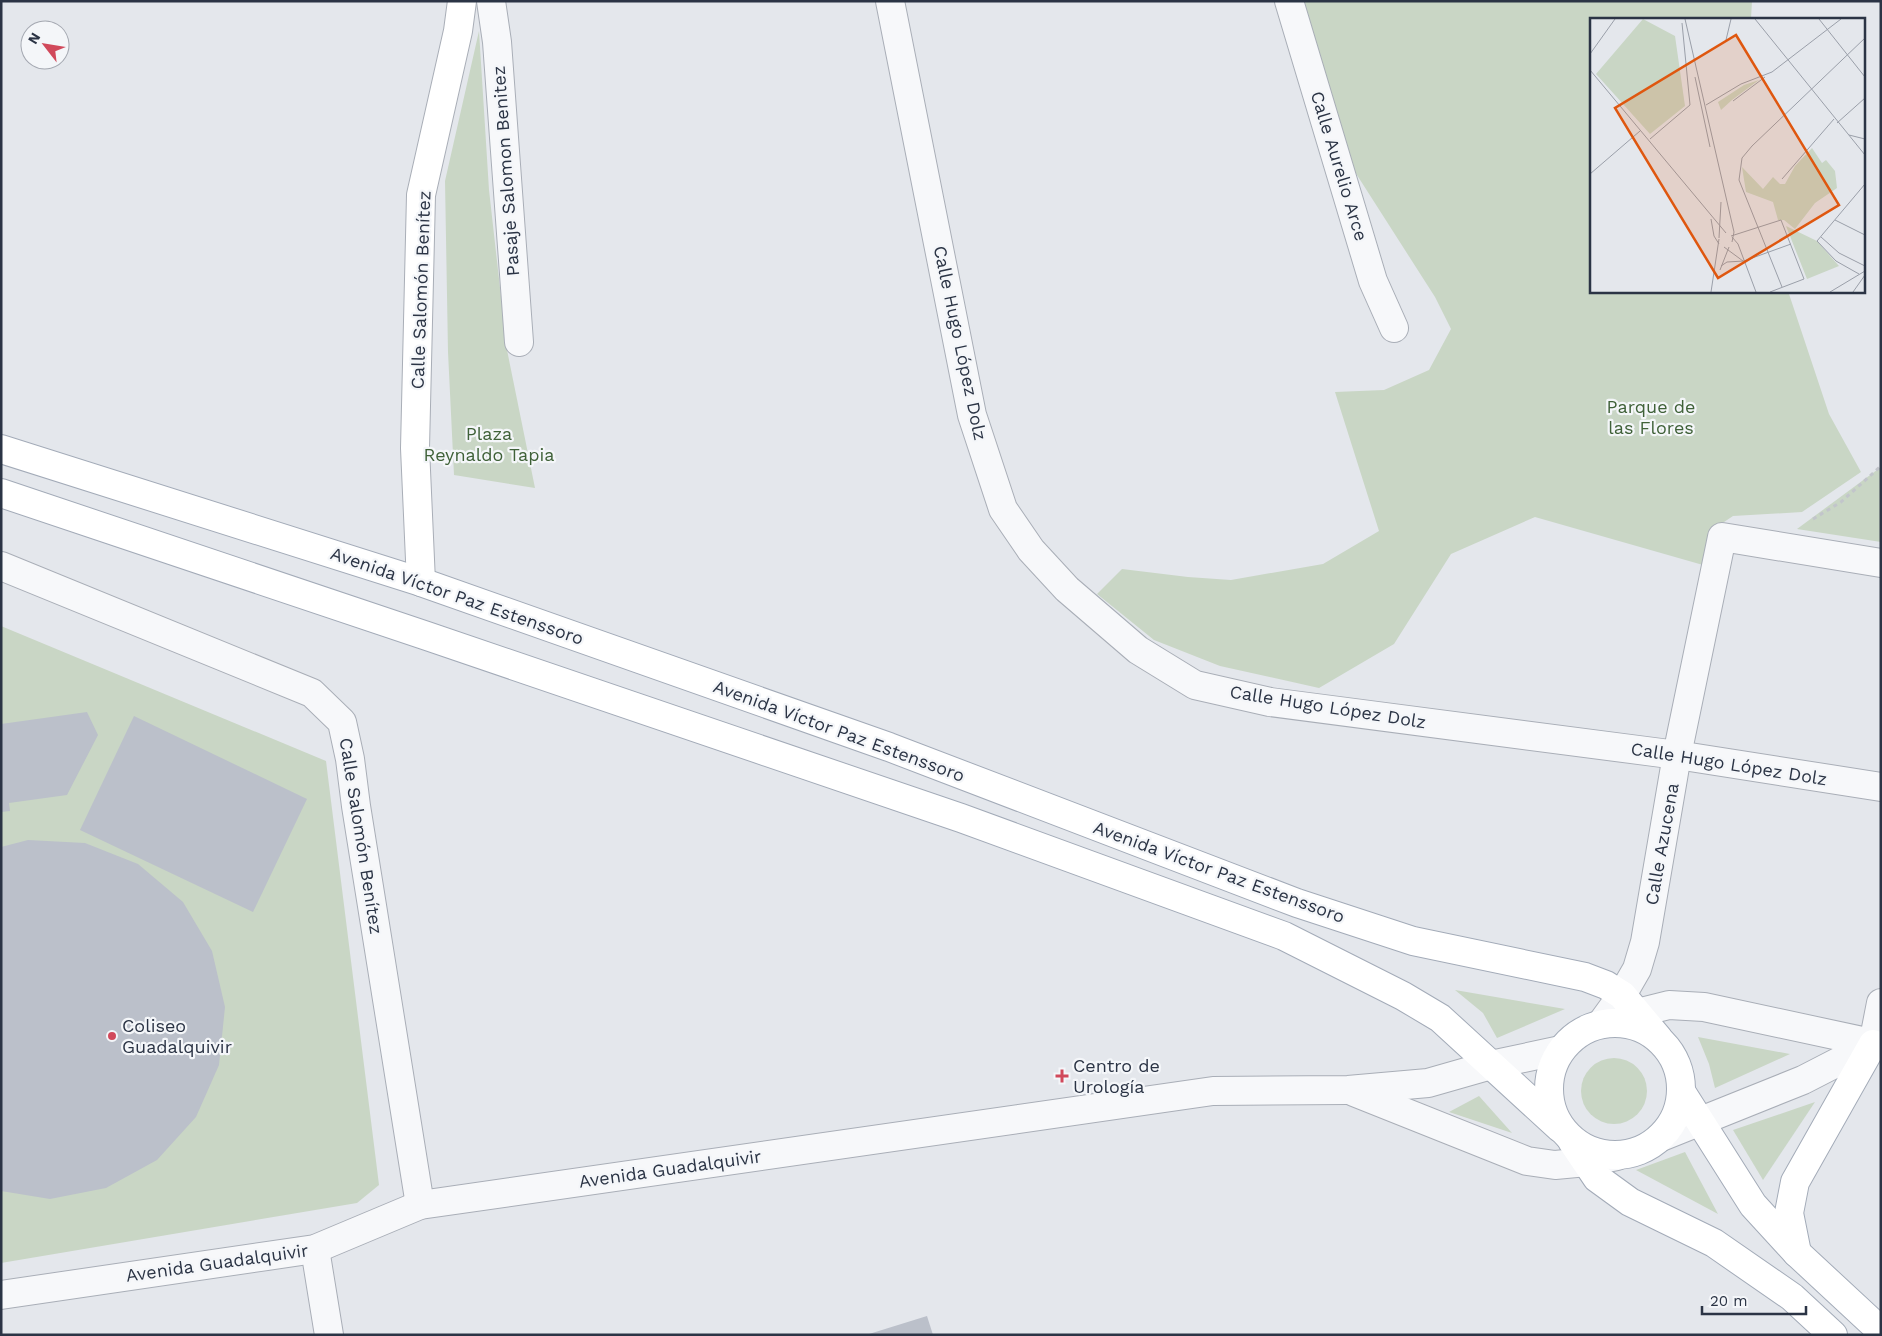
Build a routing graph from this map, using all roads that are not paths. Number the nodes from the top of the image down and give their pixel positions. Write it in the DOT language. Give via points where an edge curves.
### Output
graph roads {
  1 [pos="462,1"];
  2 [pos="490,1"];
  3 [pos="890,1"];
  4 [pos="1289,1"];
  5 [pos="1394,328"];
  6 [pos="519,342"];
  7 [pos="1,449"];
  8 [pos="1,493"];
  9 [pos="1881,563"];
  10 [pos="1,566"];
  11 [pos="421,582"];
  12 [pos="1678,755"];
  13 [pos="1881,787"];
  14 [pos="1881,1003"];
  15 [pos="1619,1014"];
  16 [pos="1877,1044"];
  17 [pos="1561,1050"];
  18 [pos="1491,1065"];
  19 [pos="1348,1090"];
  20 [pos="1682,1093"];
  21 [pos="1700,1122"];
  22 [pos="1566,1134"];
  23 [pos="1661,1137"];
  24 [pos="1617,1156"];
  25 [pos="1587,1162"];
  26 [pos="420,1205"];
  27 [pos="315,1249"];
  28 [pos="1797,1253"];
  29 [pos="1,1295"];
  30 [pos="1881,1331"];
  31 [pos="329,1335"];
  32 [pos="1833,1335"];
  1 -- 11 [label="main road, Calle Salomón Benítez" via="421,195 415,448"];
  2 -- 6 [label="street, Pasaje Salomon Benitez" via="497,42"];
  3 -- 12 [label="street, Calle Hugo López Dolz" via="972,414 1003,509 1031,550 1067,589 1138,650 1196,685 1270,702"];
  4 -- 5 [label="street, Calle Aurelio Arce" via="1373,281"];
  7 -- 11 [label="main road, Avenida Víctor Paz Estenssoro"];
  8 -- 18 [label="main road" via="961,818 1284,936 1440,1018"];
  9 -- 12 [label="street, Calle Azucena" via="1722,537"];
  10 -- 26 [label="street, Calle Salomón Benítez" via="312,693 342,722"];
  11 -- 15 [label="main road, Avenida Víctor Paz Estenssoro" via="889,747 1297,903 1413,941 1584,977 1606,985"];
  12 -- 13 [label="street, Calle Hugo López Dolz"];
  12 -- 15 [label="street, Calle Azucena" via="1645,942"];
  14 -- 16 [label="street"];
  15 -- 16 [label="street" via="1669,1005 1704,1006"];
  15 -- 17 [label="main road" via="1572,1038"];
  15 -- 20 [label="main road" via="1630,1024 1658,1038 1669,1049 1681,1077"];
  16 -- 21 [label="street" via="1803,1080"];
  16 -- 28 [label="main road" via="1795,1182 1789,1213"];
  17 -- 18 [label="street, Avenida Guadalquivir"];
  17 -- 22 [label="main road" via="1553,1064 1549,1097 1553,1113"];
  18 -- 19 [label="street, Avenida Guadalquivir" via="1428,1083"];
  18 -- 22 [label="main road"];
  19 -- 25 [label="street, Avenida Guadalquivir" via="1527,1161 1555,1165"];
  19 -- 26 [label="street, Avenida Guadalquivir" via="1213,1091"];
  20 -- 21 [label="main road"];
  20 -- 23 [label="main road" via="1672,1124"];
  21 -- 23 [label="street"];
  21 -- 28 [label="main road" via="1753,1205"];
  22 -- 24 [label="main road" via="1585,1149"];
  22 -- 25 [label="main road"];
  23 -- 24 [label="main road" via="1633,1154"];
  24 -- 25 [label="street, Avenida Guadalquivir"];
  25 -- 32 [label="main road" via="1597,1178 1630,1202 1714,1243 1792,1297"];
  26 -- 27 [label="street, Avenida Guadalquivir"];
  27 -- 29 [label="street, Avenida Guadalquivir"];
  27 -- 31 [label="street"];
  28 -- 30 [label="main road"];
}
